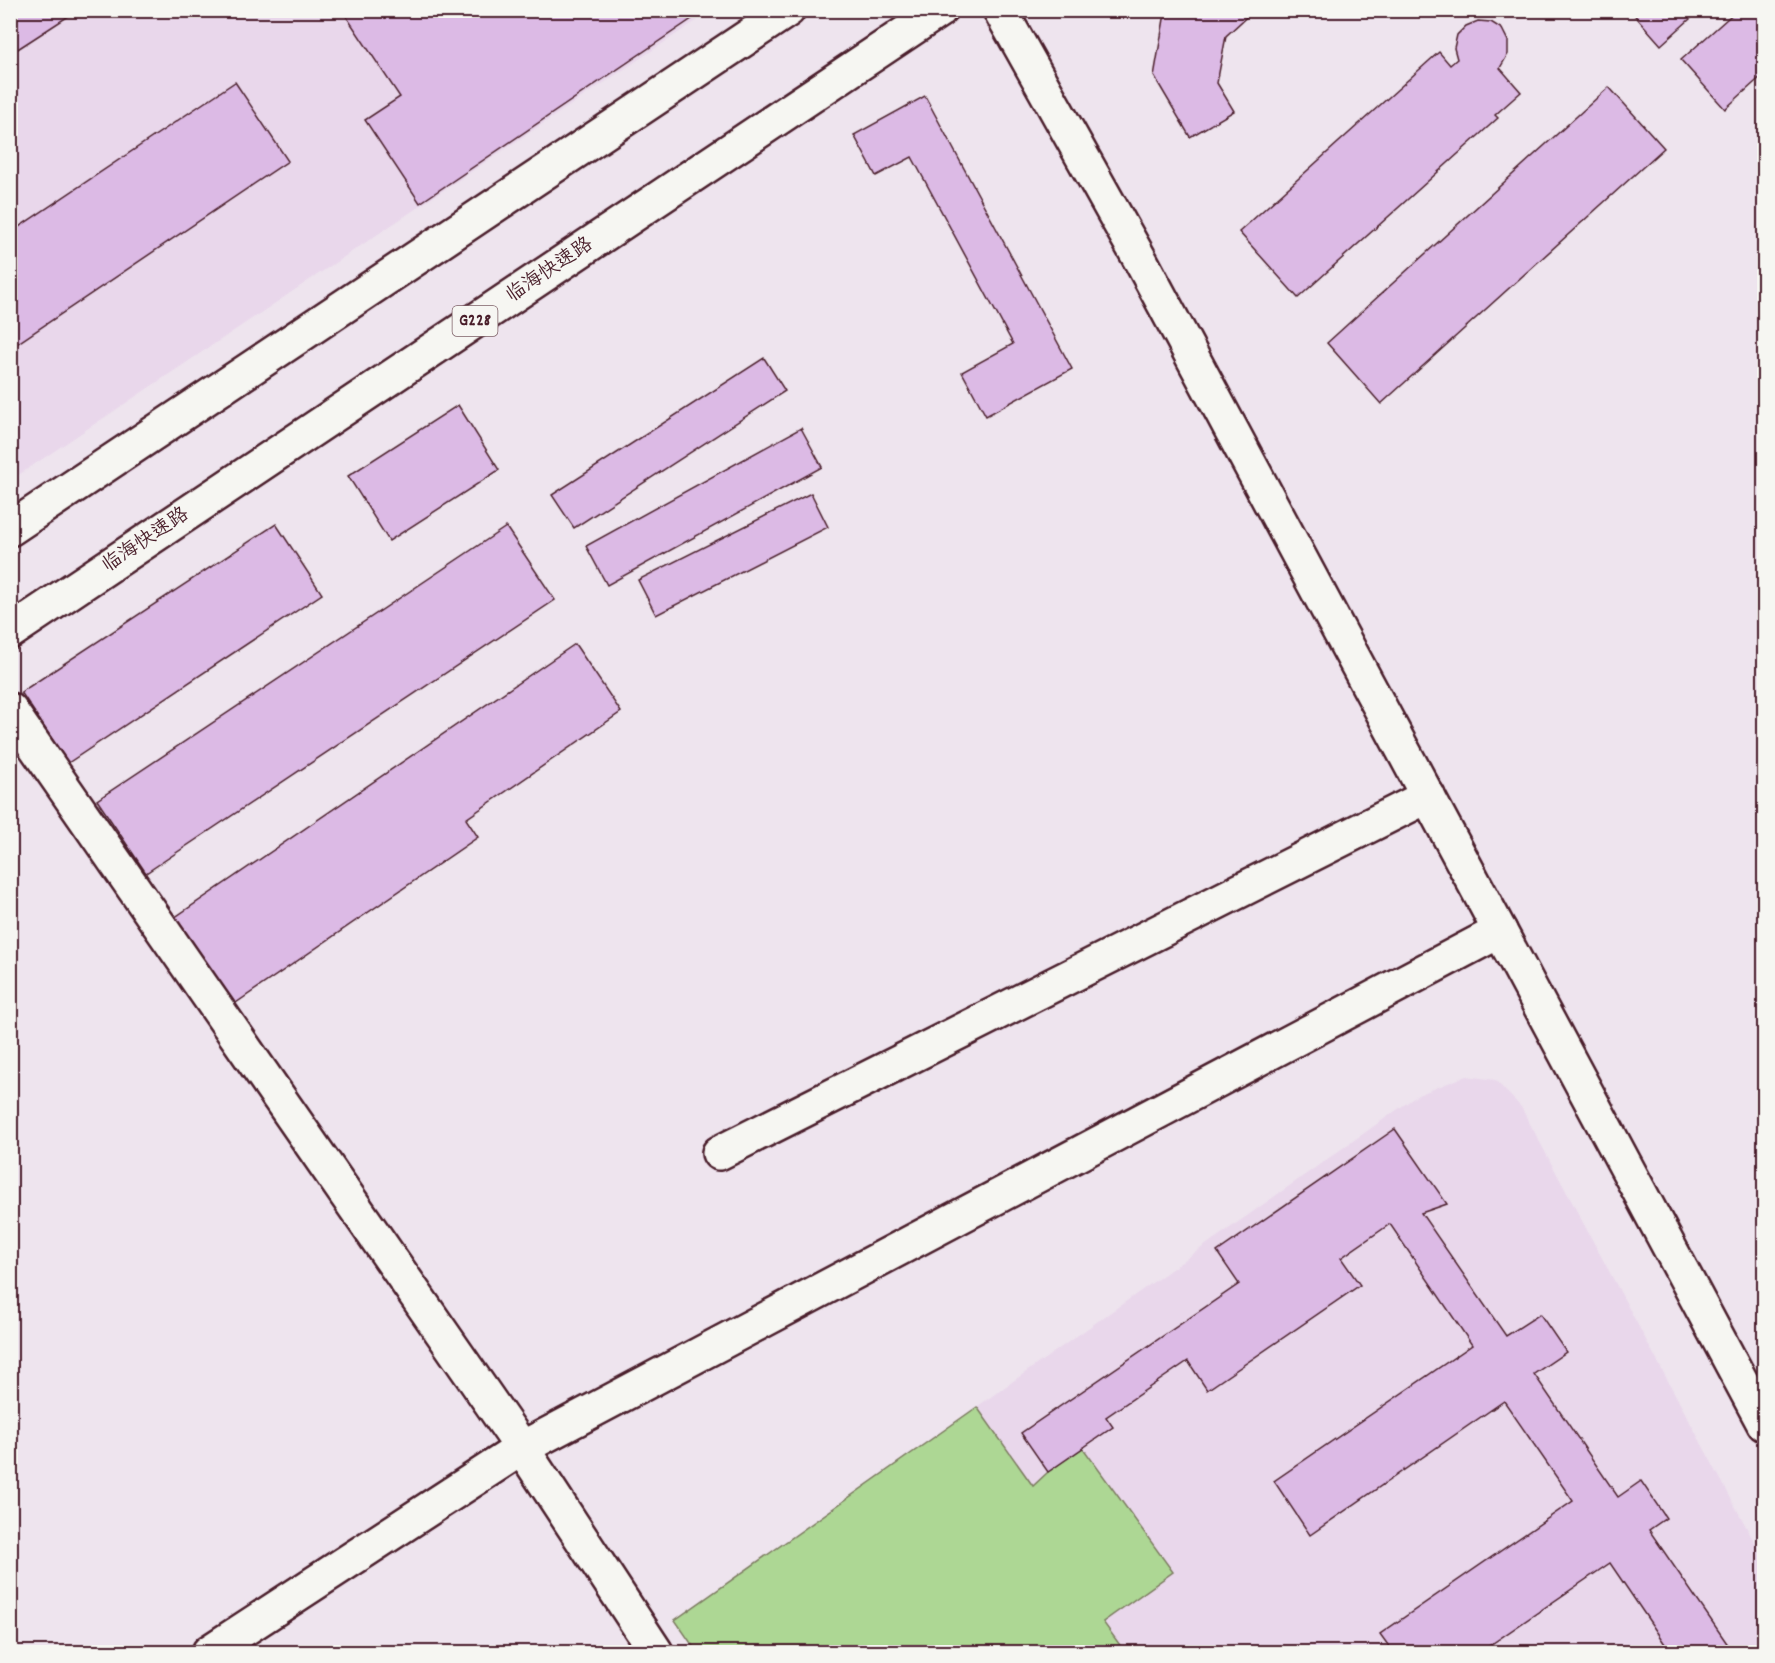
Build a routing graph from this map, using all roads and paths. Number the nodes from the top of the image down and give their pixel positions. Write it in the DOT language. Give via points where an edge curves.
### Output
graph roads {
  1 [pos="788,10"];
  2 [pos="940,10"];
  3 [pos="1000,10"];
  4 [pos="10,529"];
  5 [pos="10,632"];
  6 [pos="10,711"];
  7 [pos="1428,796"];
  8 [pos="1500,931"];
  9 [pos="720,1153"];
  10 [pos="1764,1424"];
  11 [pos="522,1448"];
  12 [pos="209,1653"];
  13 [pos="656,1653"];
  1 -- 4 [label="main road"];
  2 -- 5 [label="main road, 临海快速路 / G228"];
  3 -- 7 [label="main road"];
  6 -- 11 [label="main road"];
  7 -- 8 [label="main road"];
  7 -- 9 [label="main road"];
  8 -- 10 [label="main road"];
  8 -- 11 [label="main road"];
  11 -- 12 [label="main road"];
  11 -- 13 [label="main road"];
}
